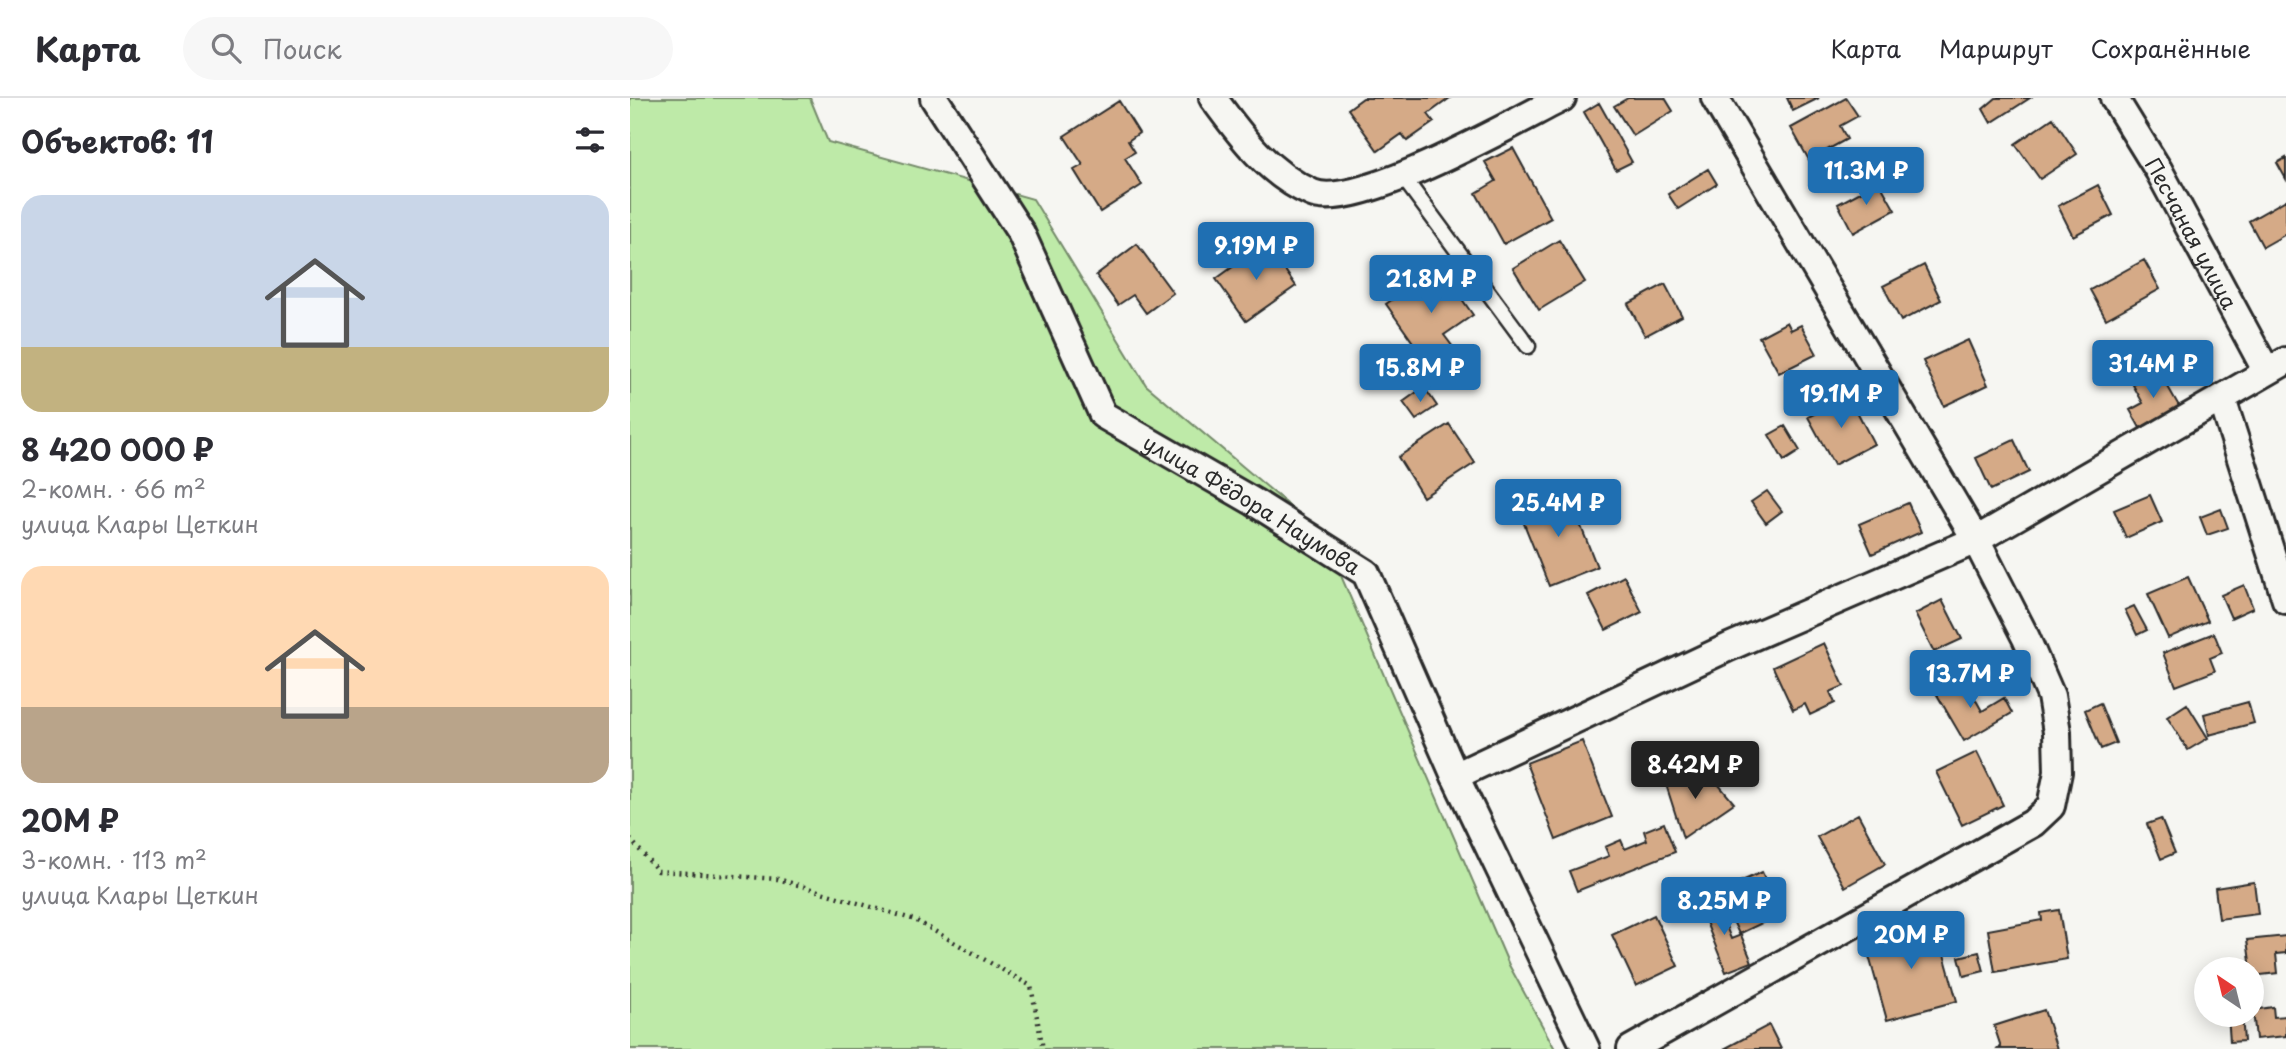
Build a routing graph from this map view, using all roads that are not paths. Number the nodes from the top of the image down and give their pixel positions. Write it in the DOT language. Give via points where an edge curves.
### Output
graph roads {
  1 [pos="934,98"];
  2 [pos="1213,98"];
  3 [pos="1562,98"];
  4 [pos="1715,98"];
  5 [pos="2114,98"];
  6 [pos="1403,177"];
  7 [pos="1528,346"];
  8 [pos="2276,366"];
  9 [pos="2222,400"];
  10 [pos="1976,540"];
  11 [pos="2286,600"];
  12 [pos="1455,776"];
  13 [pos="1587,1049"];
  14 [pos="1631,1049"];
  1 -- 12 [label="street, улица Фёдора Наумова" via="1021,233 1103,415 1366,573"];
  2 -- 6 [label="street" via="1273,170 1314,194 1353,193"];
  3 -- 6 [label="street"];
  4 -- 10 [label="street"];
  5 -- 8 [label="street, Песчаная улица"];
  6 -- 7 [label="lane"];
  8 -- 9 [label="street"];
  9 -- 10 [label="street"];
  9 -- 11 [label="street"];
  10 -- 12 [label="street" via="1729,647"];
  10 -- 14 [label="street" via="2051,696 2058,772 2051,806 2033,823 1978,856"];
  12 -- 13 [label="street, улица Фёдора Наумова"];
}
